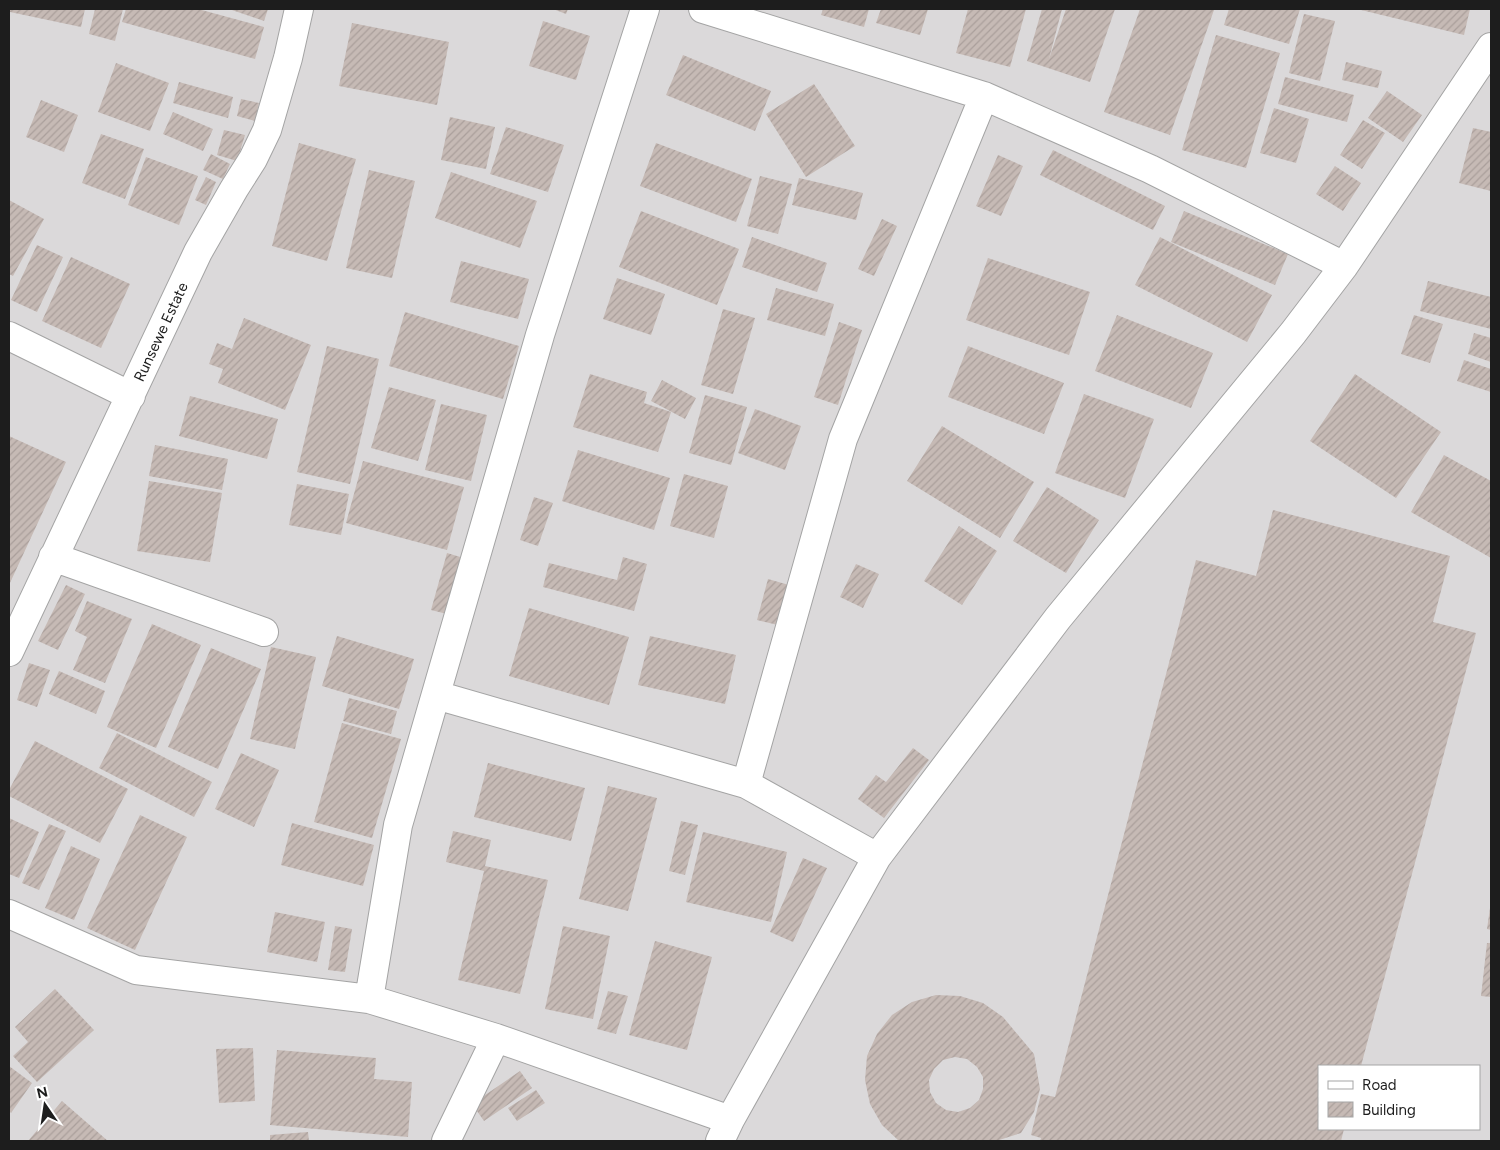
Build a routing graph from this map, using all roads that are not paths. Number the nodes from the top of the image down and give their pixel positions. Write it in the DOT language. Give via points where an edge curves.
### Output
graph roads {
  1 [pos="299,9"];
  2 [pos="645,9"];
  3 [pos="703,9"];
  4 [pos="1491,47"];
  5 [pos="984,96"];
  6 [pos="1344,266"];
  7 [pos="9,336"];
  8 [pos="131,396"];
  9 [pos="53,558"];
  10 [pos="264,632"];
  11 [pos="9,652"];
  12 [pos="436,695"];
  13 [pos="746,784"];
  14 [pos="877,857"];
  15 [pos="9,914"];
  16 [pos="369,999"];
  17 [pos="496,1038"];
  18 [pos="725,1130"];
  19 [pos="446,1141"];
  1 -- 8 [label="street, Runsewe Estate" via="267,130 198,252"];
  2 -- 12 [label="street" via="540,335"];
  3 -- 5 [label="street"];
  4 -- 6 [label="street"];
  5 -- 6 [label="street" via="1150,169"];
  5 -- 13 [label="street" via="843,439"];
  6 -- 14 [label="street" via="1293,333 1058,618"];
  7 -- 8 [label="street"];
  8 -- 9 [label="street, Runsewe Estate"];
  9 -- 10 [label="street"];
  9 -- 11 [label="street, Runsewe Estate"];
  12 -- 13 [label="street"];
  12 -- 16 [label="street" via="398,825"];
  13 -- 14 [label="street"];
  14 -- 18 [label="street"];
  15 -- 16 [label="street" via="136,970"];
  16 -- 17 [label="street"];
  17 -- 18 [label="street"];
  17 -- 19 [label="street"];
}
